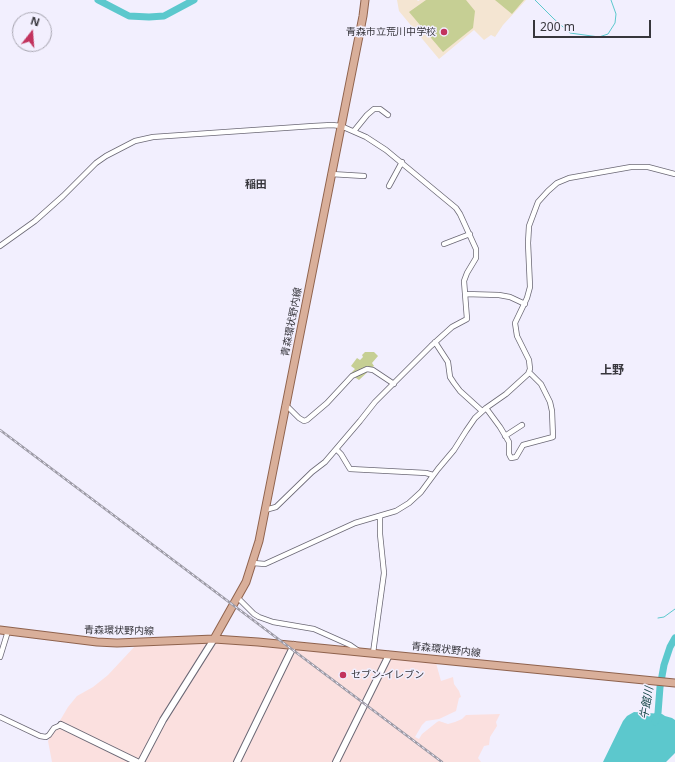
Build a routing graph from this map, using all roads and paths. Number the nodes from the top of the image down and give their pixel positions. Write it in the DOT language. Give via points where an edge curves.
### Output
graph roads {
  1 [pos="365,0"];
  2 [pos="388,116"];
  3 [pos="341,126"];
  4 [pos="354,131"];
  5 [pos="402,162"];
  6 [pos="331,174"];
  7 [pos="675,174"];
  8 [pos="364,176"];
  9 [pos="389,186"];
  10 [pos="470,234"];
  11 [pos="444,244"];
  12 [pos="0,246"];
  13 [pos="465,294"];
  14 [pos="525,304"];
  15 [pos="435,342"];
  16 [pos="529,372"];
  17 [pos="394,384"];
  18 [pos="286,406"];
  19 [pos="484,410"];
  20 [pos="522,425"];
  21 [pos="505,436"];
  22 [pos="336,449"];
  23 [pos="433,475"];
  24 [pos="265,510"];
  25 [pos="380,516"];
  26 [pos="253,563"];
  27 [pos="238,598"];
  28 [pos="0,630"];
  29 [pos="8,631"];
  30 [pos="214,639"];
  31 [pos="294,645"];
  32 [pos="360,652"];
  33 [pos="373,653"];
  34 [pos="389,655"];
  35 [pos="0,657"];
  36 [pos="675,683"];
  37 [pos="0,717"];
  38 [pos="61,725"];
  39 [pos="137,762"];
  40 [pos="142,762"];
  41 [pos="237,762"];
  42 [pos="336,762"];
  1 -- 3 [label="main road, 青森環状野内線"];
  2 -- 4 [label="street" via="380,109 374,109"];
  3 -- 4 [label="street"];
  3 -- 6 [label="main road, 青森環状野内線"];
  3 -- 12 [label="street" via="140,139 119,148 101,160 36,221"];
  4 -- 5 [label="street"];
  5 -- 9 [label="street"];
  5 -- 10 [label="street" via="458,211"];
  6 -- 8 [label="street"];
  6 -- 18 [label="main road, 青森環状野内線"];
  7 -- 14 [label="street" via="652,167 637,166 575,176 562,180 552,187 538,202 529,226 531,281"];
  10 -- 11 [label="street"];
  10 -- 13 [label="street" via="476,253 474,263 465,277"];
  13 -- 14 [label="street" via="499,294"];
  13 -- 15 [label="street" via="467,319 452,327"];
  14 -- 16 [label="street" via="515,326 528,356"];
  15 -- 17 [label="street"];
  15 -- 19 [label="street" via="448,362 450,377 454,383"];
  16 -- 19 [label="street"];
  16 -- 21 [label="street" via="541,384 550,402 553,437 521,446 517,456 513,458 510,456 510,444"];
  17 -- 18 [label="street" via="373,370 367,369 352,376 307,420 299,418"];
  17 -- 22 [label="street" via="374,402"];
  18 -- 24 [label="main road, 青森環状野内線"];
  19 -- 21 [label="street"];
  19 -- 23 [label="street"];
  20 -- 21 [label="street"];
  22 -- 23 [label="street" via="342,454 350,469"];
  22 -- 24 [label="street" via="276,507"];
  23 -- 25 [label="street" via="414,499 396,511"];
  24 -- 26 [label="main road, 青森環状野内線"];
  25 -- 26 [label="street" via="355,523 265,564"];
  25 -- 33 [label="street" via="384,573"];
  26 -- 27 [label="main road, 青森環状野内線"];
  27 -- 30 [label="main road, 青森環状野内線"];
  27 -- 32 [label="street" via="259,617 314,630 350,645"];
  28 -- 29 [label="main road, 青森環状野内線"];
  29 -- 30 [label="main road, 青森環状野内線" via="97,642"];
  29 -- 35 [label="street"];
  30 -- 31 [label="main road, 青森環状野内線"];
  30 -- 40 [label="street" via="163,720"];
  31 -- 32 [label="main road, 青森環状野内線"];
  31 -- 41 [label="street"];
  32 -- 33 [label="main road, 青森環状野内線"];
  33 -- 34 [label="main road, 青森環状野内線"];
  34 -- 36 [label="main road, 青森環状野内線"];
  34 -- 42 [label="street"];
  37 -- 38 [label="street" via="46,737 54,728"];
  38 -- 39 [label="street"];
}
